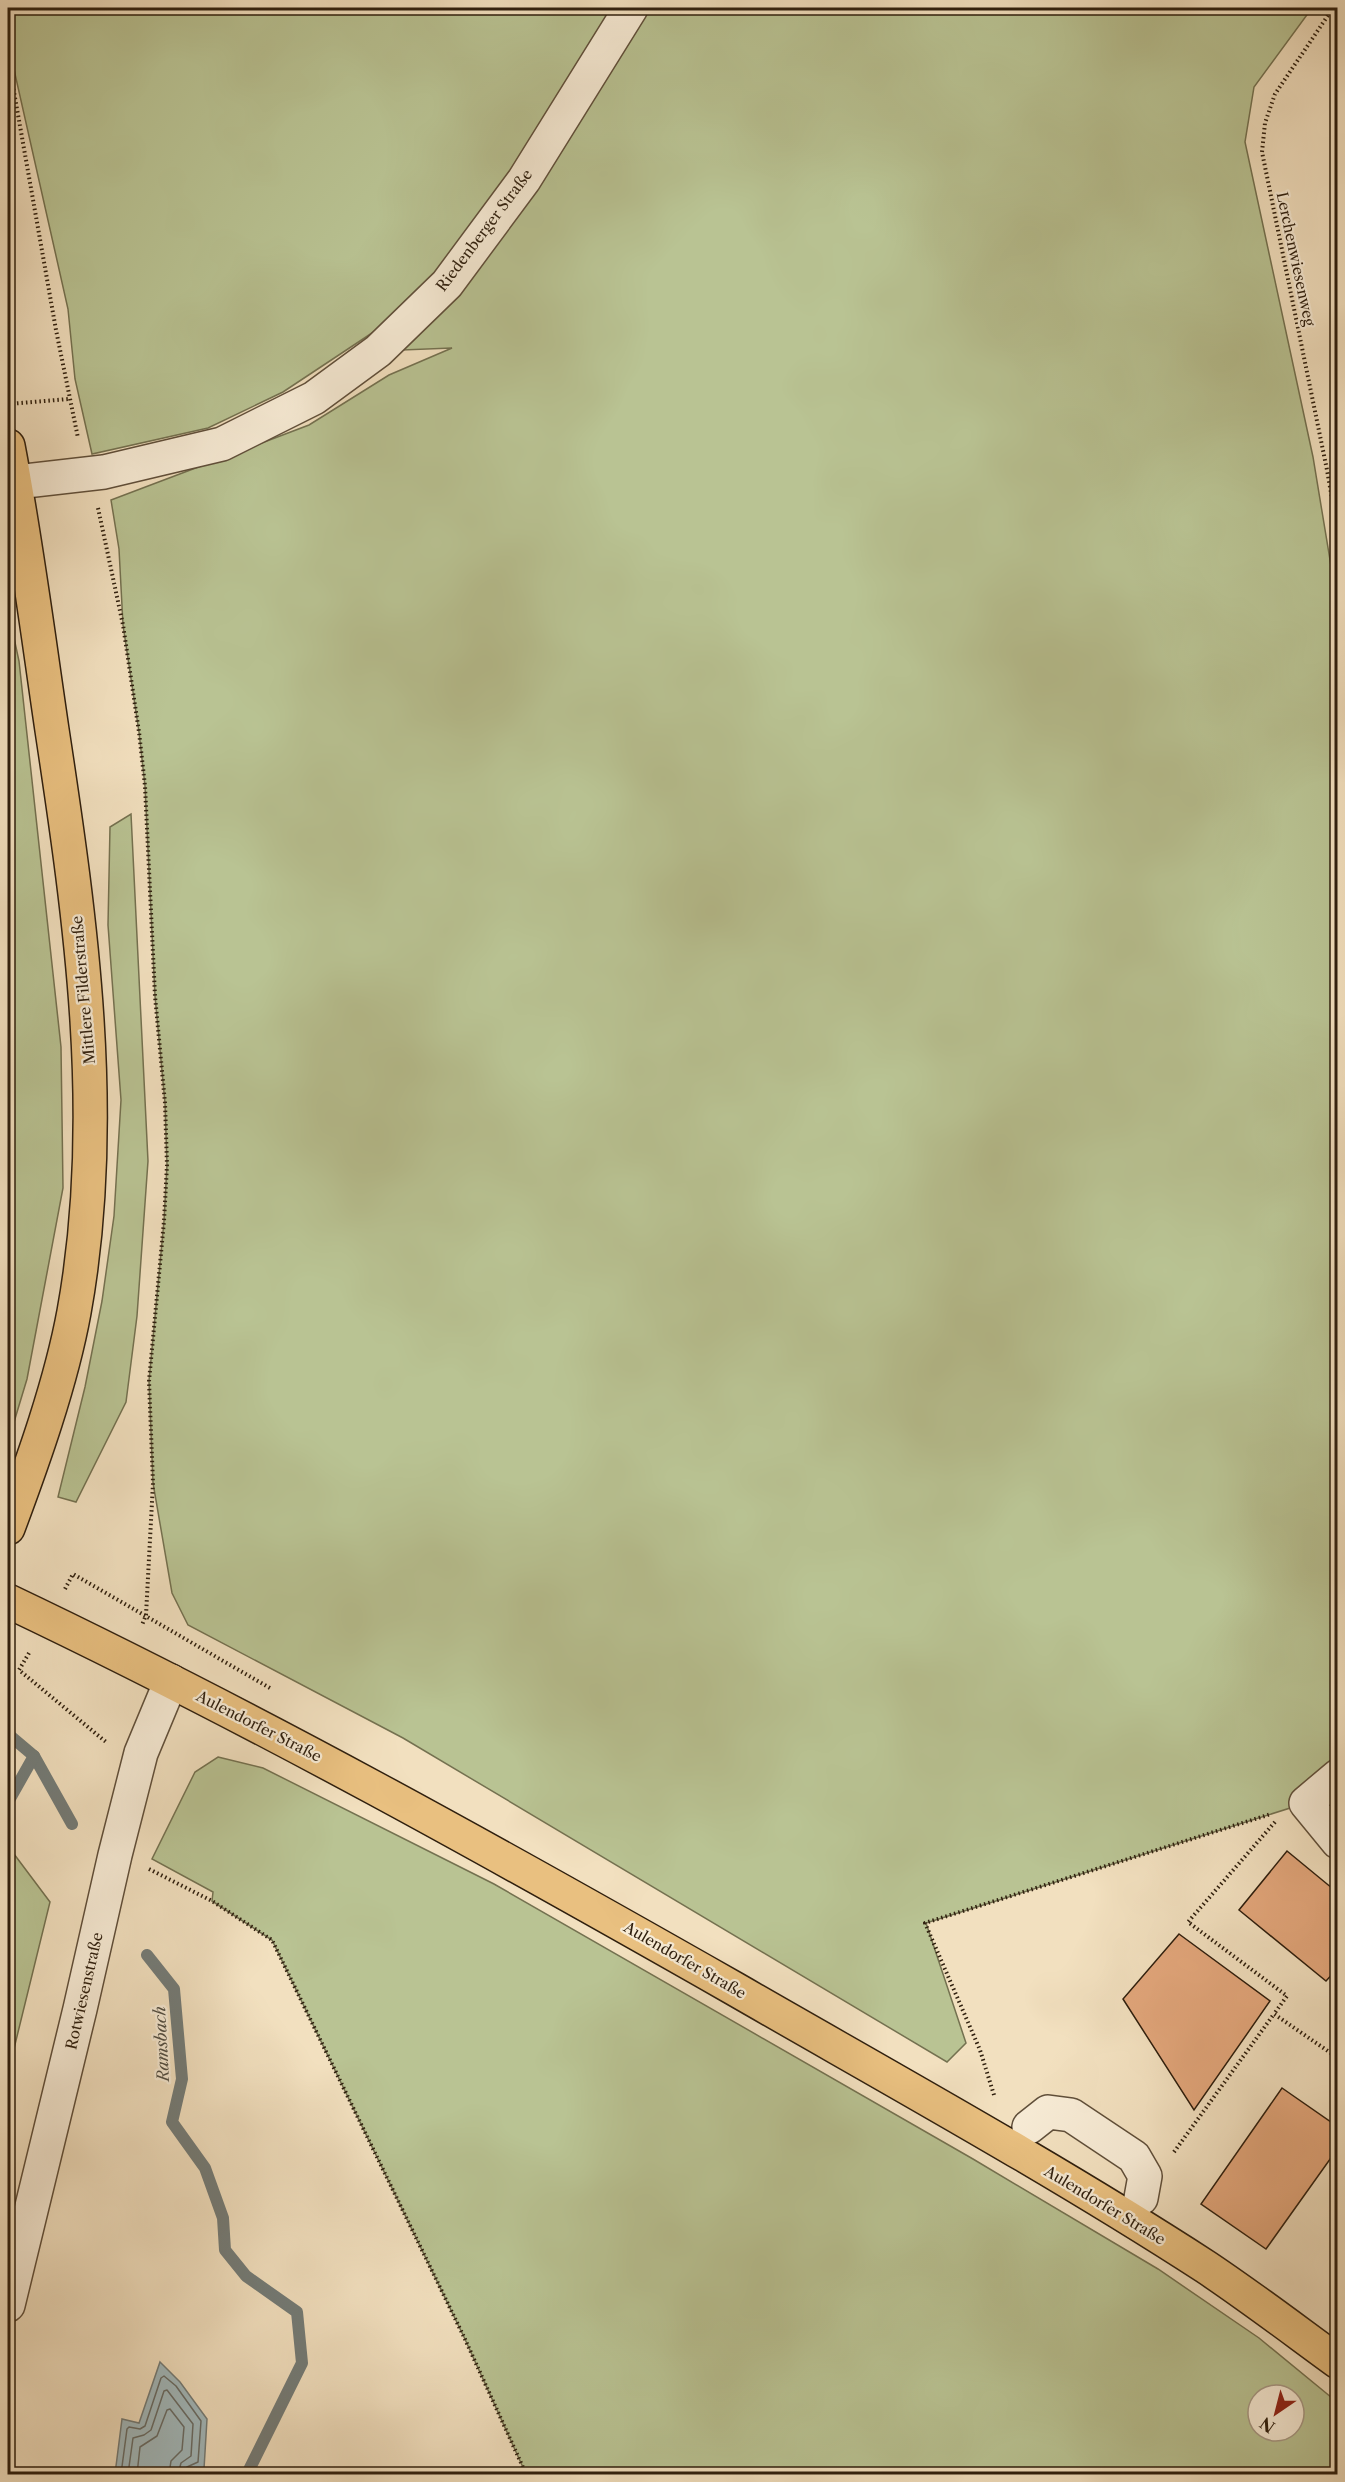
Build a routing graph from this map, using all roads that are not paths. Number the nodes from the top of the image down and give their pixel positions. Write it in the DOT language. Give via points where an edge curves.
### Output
graph roads {
  1 [pos="631,8"];
  2 [pos="8,446"];
  3 [pos="11,482"];
  4 [pos="8,1528"];
  5 [pos="8,1602"];
  6 [pos="171,1681"];
  7 [pos="1338,1776"];
  8 [pos="1338,1842"];
  9 [pos="1029,2127"];
  10 [pos="1141,2198"];
  11 [pos="8,2305"];
  12 [pos="1338,2362"];
  1 -- 3 [label="street, Riedenberger Straße" via="525,180 447,284 378,351 314,399 222,444 104,472"];
  2 -- 3 [label="main road, Mittlere Filderstraße"];
  3 -- 4 [label="main road, Mittlere Filderstraße" via="69,841 87,1015 91,1112 86,1215 74,1313 52,1395"];
  5 -- 6 [label="main road, Aulendorfer Straße"];
  6 -- 11 [label="street, Rotwiesenstraße" via="141,1753"];
  6 -- 12 [label="main road, Aulendorfer Straße" via="495,1852 986,2132 1210,2270"];
  7 -- 8 [label="street" via="1296,1806"];
  9 -- 10 [label="street" via="1048,2112 1071,2115 1134,2157 1145,2176"];
}
